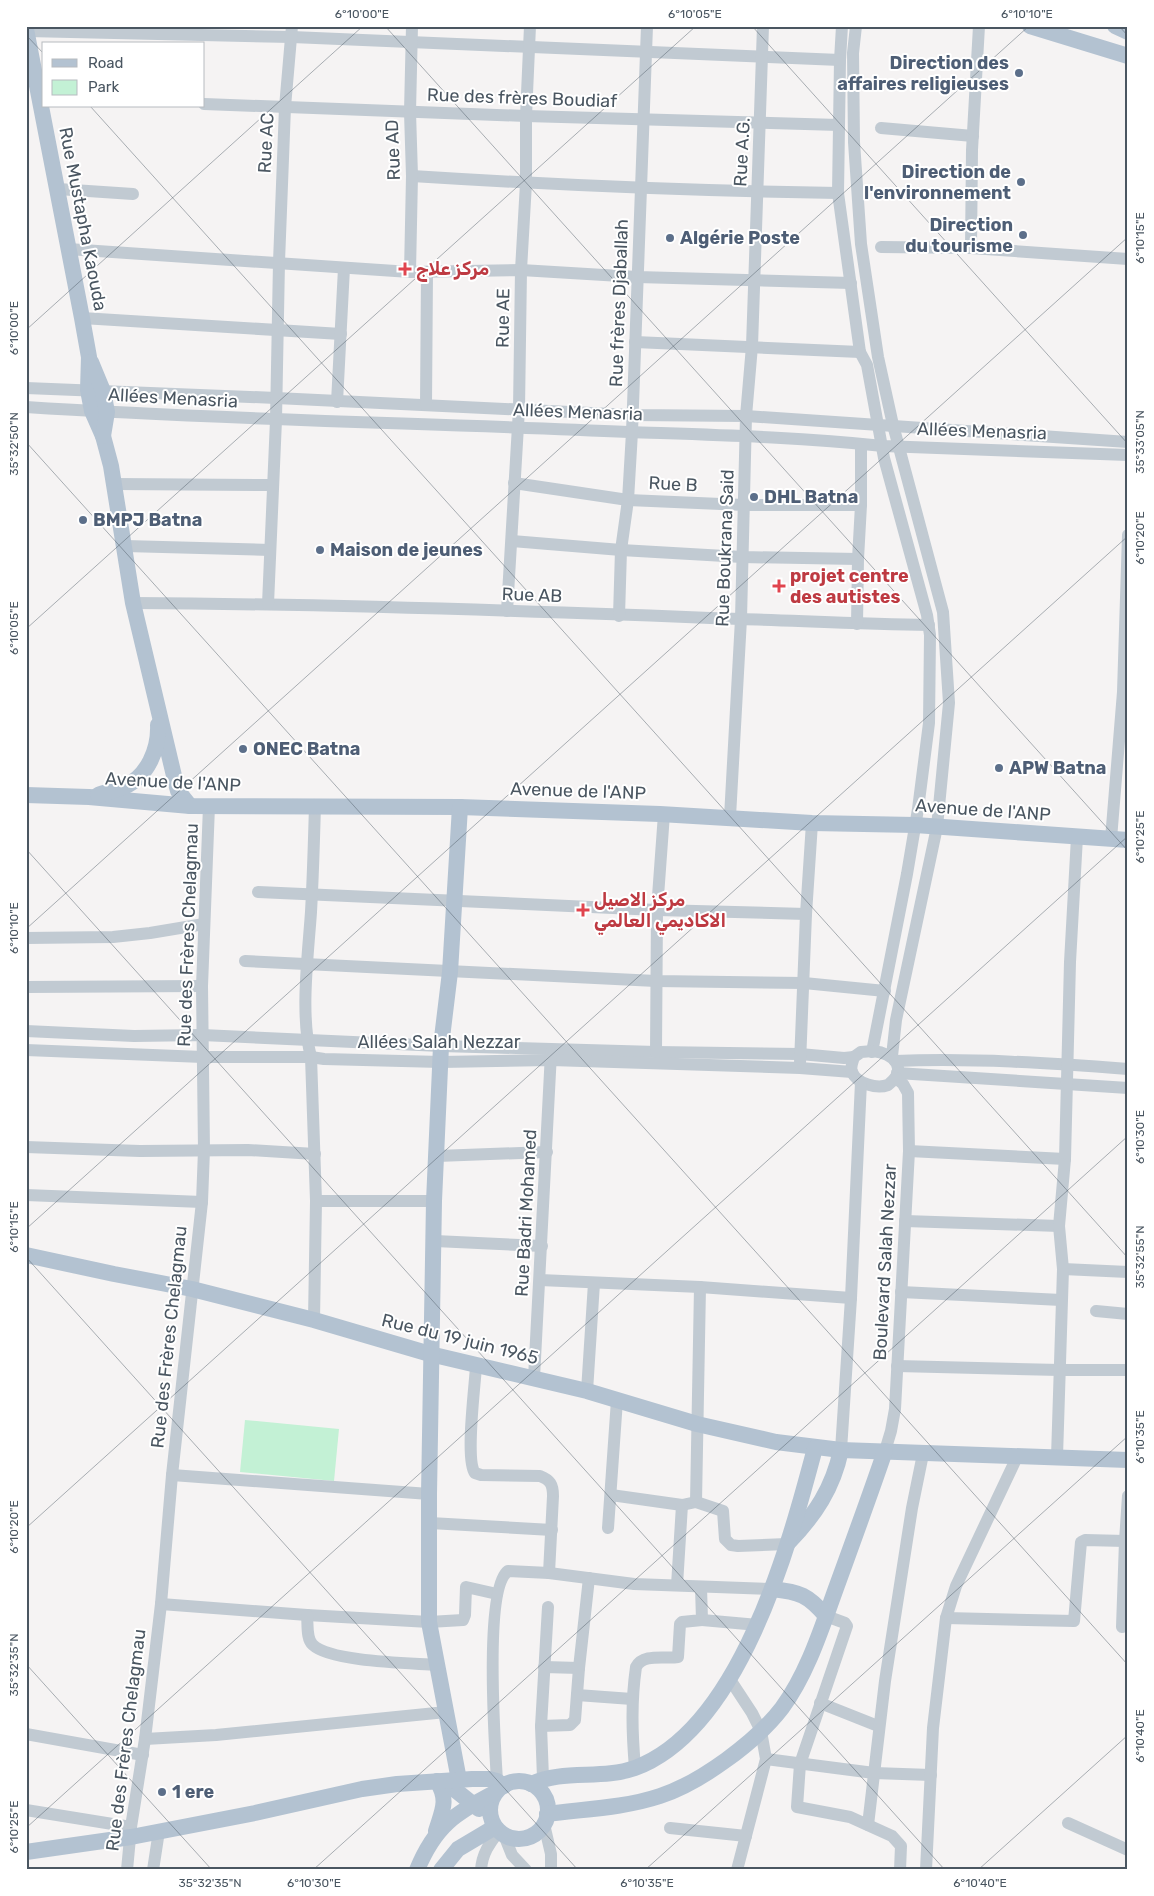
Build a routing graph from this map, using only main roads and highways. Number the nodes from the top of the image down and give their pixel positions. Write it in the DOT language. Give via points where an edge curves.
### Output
graph roads {
  1 [pos="1030,26"];
  2 [pos="1115,26"];
  3 [pos="26,30"];
  4 [pos="1128,32"];
  5 [pos="1128,56"];
  6 [pos="41,97"];
  7 [pos="43,108"];
  8 [pos="158,712"];
  9 [pos="26,795"];
  10 [pos="89,797"];
  11 [pos="190,806"];
  12 [pos="460,807"];
  13 [pos="1128,840"];
  14 [pos="26,1255"];
  15 [pos="430,1354"];
  16 [pos="814,1448"];
  17 [pos="841,1450"];
  18 [pos="886,1451"];
  19 [pos="1128,1460"];
  20 [pos="787,1544"];
  21 [pos="772,1589"];
  22 [pos="826,1616"];
  23 [pos="447,1781"];
  24 [pos="537,1781"];
  25 [pos="499,1786"];
  26 [pos="472,1804"];
  27 [pos="546,1819"];
  28 [pos="497,1828"];
  29 [pos="434,1837"];
  30 [pos="26,1852"];
  31 [pos="417,1870"];
  32 [pos="441,1870"];
  1 -- 5 [label="main road"];
  2 -- 4 [label="main road"];
  3 -- 6 [label="main road, Rue Mustapha Kaouda"];
  7 -- 8 [label="main road, Rue Mustapha Kaouda" via="114,484 133,603"];
  8 -- 10 [label="main road" via="158,738 146,768 123,787"];
  8 -- 11 [label="main road" via="178,791"];
  9 -- 10 [label="main road, Avenue de l'ANP"];
  10 -- 11 [label="main road, Avenue de l'ANP"];
  11 -- 12 [label="main road, Avenue de l'ANP"];
  12 -- 13 [label="main road, Avenue de l'ANP" via="915,825"];
  12 -- 15 [label="main road" via="450,972 441,1054"];
  14 -- 15 [label="main road, Rue du 19 juin 1965" via="192,1289"];
  15 -- 16 [label="main road, Rue du 19 juin 1965" via="587,1391 753,1438"];
  15 -- 23 [label="main road" via="429,1622 446,1712"];
  16 -- 17 [label="main road, Rue du 19 juin 1965"];
  16 -- 20 [label="main road"];
  17 -- 18 [label="main road, Rue du 19 juin 1965"];
  17 -- 20 [label="main road" via="830,1486 819,1507"];
  18 -- 19 [label="main road, Rue du 19 juin 1965"];
  18 -- 22 [label="main road"];
  20 -- 21 [label="main road"];
  21 -- 22 [label="main road" via="800,1593"];
  21 -- 24 [label="main road" via="758,1625 730,1678 676,1744 635,1768 557,1775"];
  22 -- 27 [label="main road" via="801,1677 782,1708 761,1731 722,1763 661,1796"];
  23 -- 25 [label="main road" via="488,1779"];
  23 -- 26 [label="main road"];
  23 -- 29 [label="main road" via="442,1789 445,1802"];
  23 -- 30 [label="main road" via="362,1789 255,1813"];
  24 -- 25 [label="main road"];
  24 -- 27 [label="main road" via="546,1802"];
  25 -- 26 [label="main road"];
  25 -- 28 [label="main road" via="490,1809"];
  26 -- 28 [label="main road"];
  26 -- 29 [label="main road" via="449,1820"];
  27 -- 28 [label="main road" via="537,1833 526,1838 515,1839"];
  28 -- 32 [label="main road" via="458,1849"];
  29 -- 31 [label="main road"];
}
